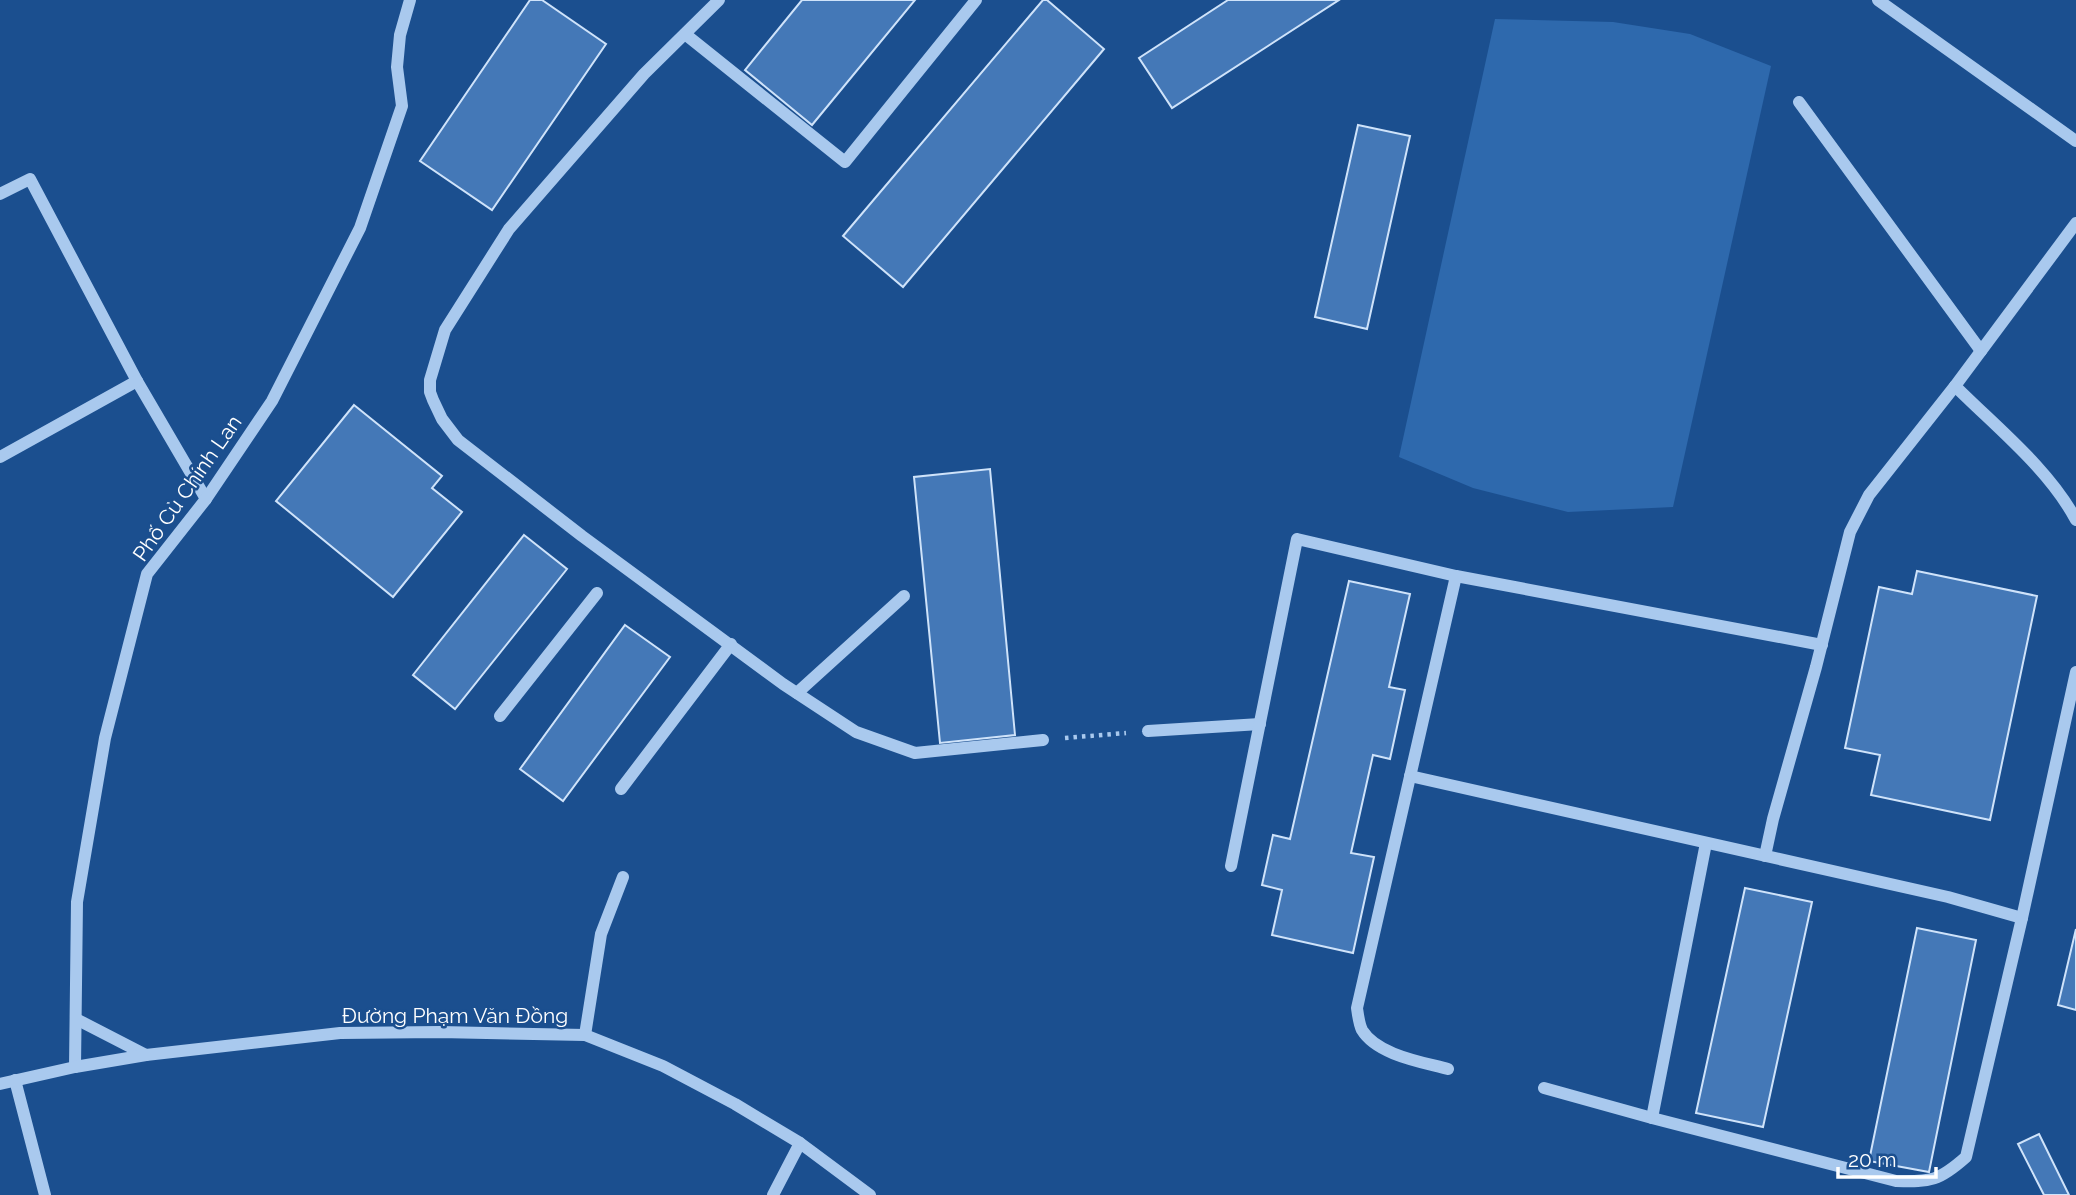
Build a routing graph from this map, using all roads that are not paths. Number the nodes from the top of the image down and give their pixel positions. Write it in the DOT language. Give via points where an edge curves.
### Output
graph roads {
  1 [pos="410,0"];
  2 [pos="719,0"];
  3 [pos="976,0"];
  4 [pos="1878,0"];
  5 [pos="685,34"];
  6 [pos="1799,102"];
  7 [pos="2076,141"];
  8 [pos="0,194"];
  9 [pos="2076,223"];
  10 [pos="1981,351"];
  11 [pos="137,381"];
  12 [pos="1955,386"];
  13 [pos="0,457"];
  14 [pos="206,499"];
  15 [pos="2076,520"];
  16 [pos="1456,576"];
  17 [pos="597,593"];
  18 [pos="905,596"];
  19 [pos="731,644"];
  20 [pos="1822,645"];
  21 [pos="2076,672"];
  22 [pos="797,693"];
  23 [pos="499,716"];
  24 [pos="1260,724"];
  25 [pos="1148,731"];
  26 [pos="1043,740"];
  27 [pos="1409,776"];
  28 [pos="621,789"];
  29 [pos="1706,843"];
  30 [pos="1765,856"];
  31 [pos="1231,866"];
  32 [pos="623,877"];
  33 [pos="2022,918"];
  34 [pos="76,1018"];
  35 [pos="585,1035"];
  36 [pos="146,1055"];
  37 [pos="75,1067"];
  38 [pos="1448,1069"];
  39 [pos="15,1080"];
  40 [pos="0,1084"];
  41 [pos="1544,1088"];
  42 [pos="1652,1118"];
  43 [pos="800,1143"];
  44 [pos="45,1195"];
  45 [pos="773,1195"];
  46 [pos="870,1195"];
  1 -- 14 [label="street, Phố Cù Chính Lan" via="397,66 402,106 360,228 272,401"];
  2 -- 5 [label="street"];
  3 -- 5 [label="street" via="845,162"];
  4 -- 7 [label="street"];
  5 -- 19 [label="street" via="643,74 509,229 445,330 430,392 458,440"];
  6 -- 10 [label="street"];
  8 -- 11 [label="street" via="30,179"];
  9 -- 10 [label="street"];
  10 -- 12 [label="street"];
  11 -- 13 [label="street"];
  11 -- 14 [label="street"];
  12 -- 15 [label="street" via="2042,473"];
  12 -- 20 [label="street" via="1869,495 1850,533"];
  14 -- 34 [label="street, Phố Cù Chính Lan" via="147,574 108,726 77,902"];
  16 -- 20 [label="street"];
  16 -- 24 [label="street" via="1297,539"];
  16 -- 27 [label="street"];
  17 -- 23 [label="street"];
  18 -- 22 [label="street"];
  19 -- 22 [label="street"];
  19 -- 28 [label="street"];
  20 -- 30 [label="street"];
  21 -- 33 [label="street"];
  22 -- 26 [label="street" via="856,732 915,753"];
  24 -- 25 [label="street"];
  24 -- 31 [label="street"];
  27 -- 29 [label="street"];
  27 -- 38 [label="street" via="1357,1008 1361,1029 1371,1040 1393,1054"];
  29 -- 30 [label="street"];
  29 -- 42 [label="street"];
  30 -- 33 [label="street"];
  32 -- 35 [label="street" via="601,934"];
  33 -- 42 [label="street" via="1966,1157 1947,1174 1926,1181 1896,1181"];
  34 -- 36 [label="street"];
  34 -- 37 [label="street, Phố Cù Chính Lan"];
  35 -- 36 [label="street, Đường Phạm Văn Đồng" via="340,1033"];
  35 -- 43 [label="street, Đường Phạm Văn Đồng" via="663,1066"];
  36 -- 37 [label="street, Đường Phạm Văn Đồng"];
  37 -- 39 [label="street, Đường Phạm Văn Đồng"];
  39 -- 40 [label="street, Đường Phạm Văn Đồng"];
  39 -- 44 [label="street"];
  41 -- 42 [label="street"];
  43 -- 45 [label="street"];
  43 -- 46 [label="street, Đường Phạm Văn Đồng"];
}
